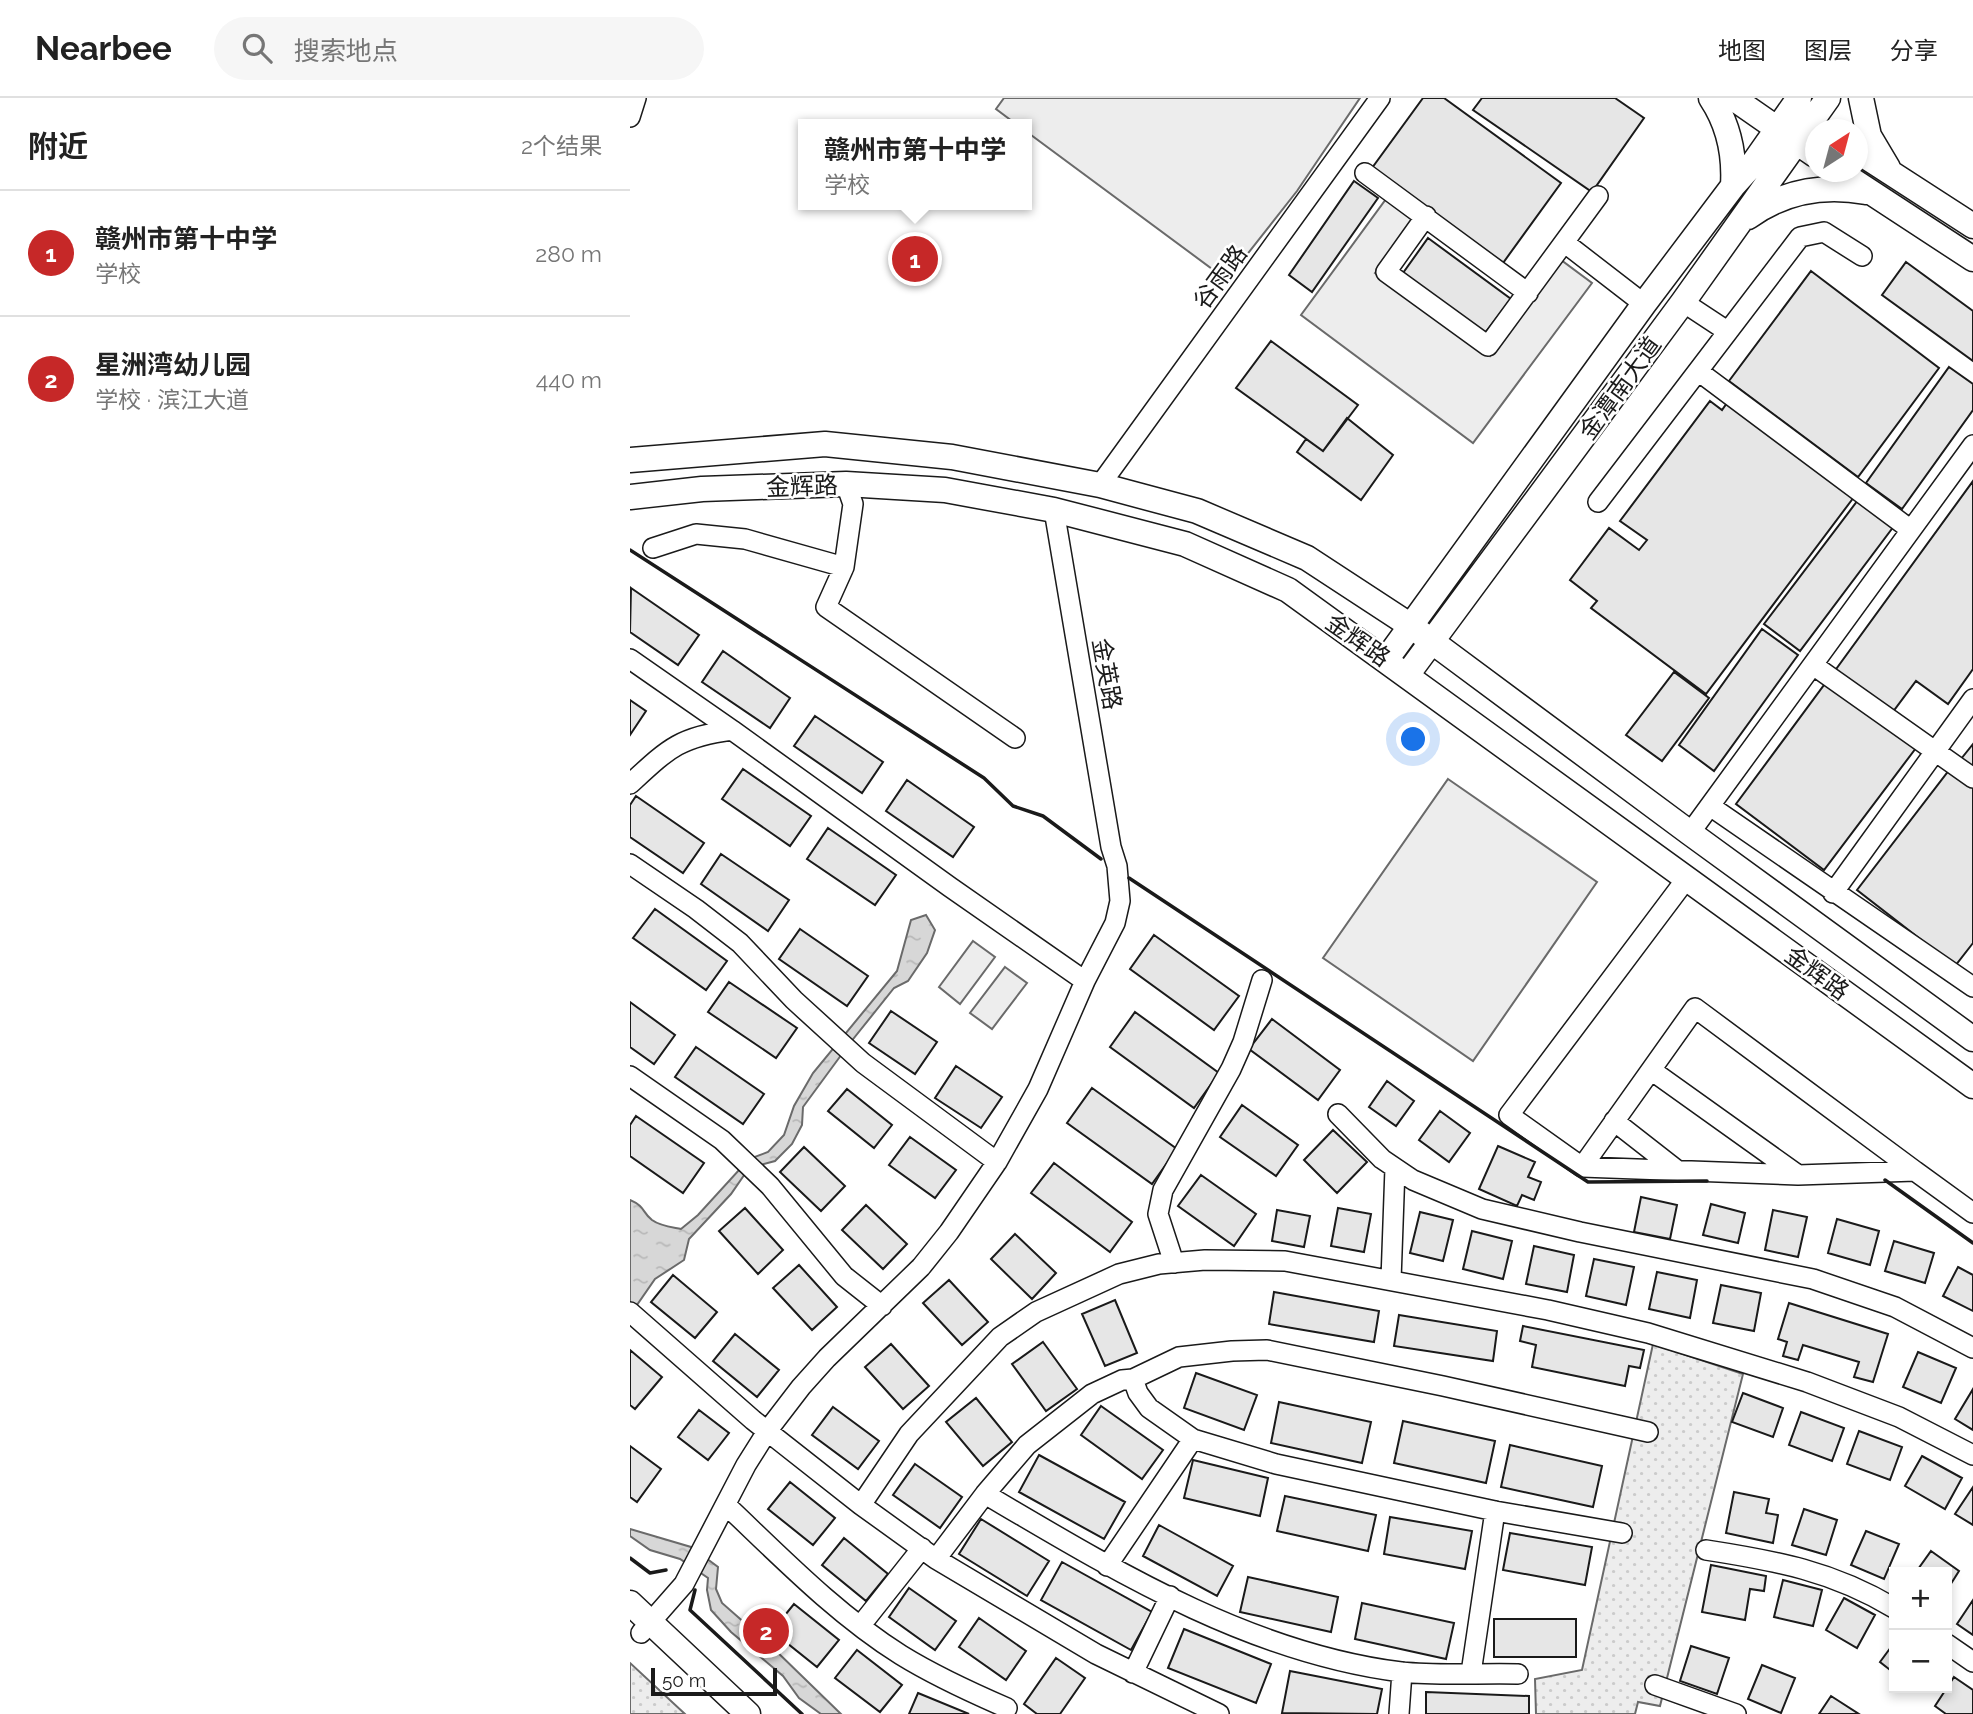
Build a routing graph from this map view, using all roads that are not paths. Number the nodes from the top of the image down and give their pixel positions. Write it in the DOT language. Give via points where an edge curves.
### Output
graph roads {
  1 [pos="636,98"];
  2 [pos="1380,98"];
  3 [pos="1711,98"];
  4 [pos="1733,98"];
  5 [pos="1828,98"];
  6 [pos="1861,98"];
  7 [pos="1801,111"];
  8 [pos="630,117"];
  9 [pos="1796,142"];
  10 [pos="1868,158"];
  11 [pos="1365,173"];
  12 [pos="1895,176"];
  13 [pos="1855,182"];
  14 [pos="1733,186"];
  15 [pos="1872,193"];
  16 [pos="1598,196"];
  17 [pos="1426,216"];
  18 [pos="1973,226"];
  19 [pos="1737,227"];
  20 [pos="1565,243"];
  21 [pos="1862,256"];
  22 [pos="1973,259"];
  23 [pos="1528,293"];
  24 [pos="1683,302"];
  25 [pos="1644,304"];
  26 [pos="1727,331"];
  27 [pos="1698,371"];
  28 [pos="1973,445"];
  29 [pos="630,460"];
  30 [pos="846,484"];
  31 [pos="1100,485"];
  32 [pos="630,497"];
  33 [pos="1598,502"];
  34 [pos="1054,510"];
  35 [pos="1911,530"];
  36 [pos="653,548"];
  37 [pos="845,567"];
  38 [pos="1411,626"];
  39 [pos="1433,642"];
  40 [pos="630,659"];
  41 [pos="1386,660"];
  42 [pos="1813,665"];
  43 [pos="1408,675"];
  44 [pos="1973,699"];
  45 [pos="733,730"];
  46 [pos="1015,738"];
  47 [pos="1936,751"];
  48 [pos="1973,778"];
  49 [pos="630,785"];
  50 [pos="1710,807"];
  51 [pos="1690,833"];
  52 [pos="630,864"];
  53 [pos="1687,878"];
  54 [pos="1833,893"];
  55 [pos="1262,980"];
  56 [pos="1085,981"];
  57 [pos="1971,982"];
  58 [pos="1973,1039"];
  59 [pos="1651,1070"];
  60 [pos="630,1076"];
  61 [pos="1973,1086"];
  62 [pos="1338,1114"];
  63 [pos="1614,1121"];
  64 [pos="997,1162"];
  65 [pos="1582,1167"];
  66 [pos="1395,1168"];
  67 [pos="1678,1171"];
  68 [pos="1915,1171"];
  69 [pos="1798,1175"];
  70 [pos="1973,1213"];
  71 [pos="1174,1263"];
  72 [pos="1391,1280"];
  73 [pos="882,1306"];
  74 [pos="630,1312"];
  75 [pos="1973,1348"];
  76 [pos="1133,1378"];
  77 [pos="768,1430"];
  78 [pos="1648,1432"];
  79 [pos="1193,1439"];
  80 [pos="1973,1455"];
  81 [pos="985,1493"];
  82 [pos="726,1505"];
  83 [pos="861,1505"];
  84 [pos="1495,1511"];
  85 [pos="1622,1533"];
  86 [pos="1706,1550"];
  87 [pos="929,1553"];
  88 [pos="1107,1566"];
  89 [pos="1170,1596"];
  90 [pos="630,1603"];
  91 [pos="1889,1605"];
  92 [pos="861,1625"];
  93 [pos="641,1626"];
  94 [pos="1952,1647"];
  95 [pos="1973,1662"];
  96 [pos="1402,1672"];
  97 [pos="1133,1673"];
  98 [pos="1471,1673"];
  99 [pos="1518,1674"];
  100 [pos="1654,1685"];
  101 [pos="1007,1708"];
  102 [pos="727,1714"];
  103 [pos="748,1714"];
  104 [pos="1219,1714"];
  105 [pos="1399,1714"];
  106 [pos="1736,1714"];
  1 -- 8 [label="street"];
  2 -- 31 [label="street, 谷雨路"];
  3 -- 14 [label="main road" via="1730,141"];
  4 -- 9 [label="main road"];
  5 -- 7 [label="main road, 金潭南大道"];
  6 -- 12 [label="main road" via="1869,136"];
  7 -- 9 [label="main road, 金潭南大道"];
  9 -- 14 [label="main road, 金潭南大道" via="1752,165"];
  9 -- 19 [label="main road, 金潭南大道"];
  10 -- 12 [label="main road"];
  11 -- 17 [label="street"];
  12 -- 18 [label="main road"];
  13 -- 15 [label="main road"];
  14 -- 25 [label="main road, 金潭南大道"];
  15 -- 19 [label="main road" via="1824,188 1793,194 1763,207"];
  15 -- 22 [label="main road"];
  16 -- 20 [label="street"];
  17 -- 23 [label="street"];
  17 -- 23 [label="street" via="1386,272 1488,345"];
  19 -- 24 [label="main road, 金潭南大道"];
  20 -- 23 [label="street"];
  20 -- 25 [label="street"];
  21 -- 26 [label="street" via="1824,232 1800,237"];
  24 -- 26 [label="street"];
  24 -- 39 [label="main road, 金潭南大道"];
  25 -- 38 [label="main road, 金潭南大道"];
  26 -- 27 [label="street"];
  27 -- 33 [label="street"];
  27 -- 35 [label="street"];
  28 -- 35 [label="street"];
  29 -- 31 [label="main road, 金辉路" via="825,444 952,457"];
  30 -- 32 [label="main road, 金辉路" via="702,489"];
  30 -- 34 [label="main road, 金辉路" via="946,490"];
  30 -- 37 [label="street" via="853,504"];
  31 -- 38 [label="main road, 金辉路" via="1197,511 1307,558"];
  34 -- 41 [label="main road, 金辉路" via="1185,544 1277,585"];
  34 -- 56 [label="street, 金英路" via="1120,901 1115,923"];
  35 -- 42 [label="street"];
  36 -- 37 [label="street" via="696,534 745,539"];
  37 -- 46 [label="street" via="826,607"];
  38 -- 39 [label="main road, 金辉路"];
  38 -- 41 [label="main road, 金潭南大道"];
  39 -- 43 [label="main road, 金潭南大道"];
  39 -- 51 [label="main road, 金辉路"];
  40 -- 45 [label="street"];
  41 -- 43 [label="main road, 金辉路"];
  42 -- 47 [label="street"];
  42 -- 50 [label="street"];
  43 -- 53 [label="main road, 金辉路"];
  44 -- 47 [label="street"];
  45 -- 49 [label="street" via="679,742"];
  45 -- 56 [label="street"];
  47 -- 48 [label="street"];
  47 -- 54 [label="street"];
  50 -- 51 [label="street"];
  50 -- 54 [label="street"];
  51 -- 58 [label="main road, 金辉路"];
  52 -- 64 [label="street" via="740,943 863,1063"];
  53 -- 61 [label="main road, 金辉路"];
  53 -- 65 [label="street" via="1509,1115"];
  54 -- 57 [label="street"];
  55 -- 71 [label="street" via="1231,1069 1163,1190 1158,1214"];
  56 -- 64 [label="street, 金英路" via="1038,1089"];
  59 -- 63 [label="street"];
  59 -- 68 [label="street" via="1695,1008"];
  59 -- 69 [label="street"];
  60 -- 73 [label="street" via="722,1140 770,1186 844,1276"];
  62 -- 66 [label="street"];
  63 -- 65 [label="street"];
  63 -- 67 [label="street"];
  64 -- 73 [label="street, 金英路" via="949,1232"];
  65 -- 67 [label="street"];
  66 -- 72 [label="street"];
  66 -- 75 [label="street" via="1482,1209 1813,1279 1895,1307"];
  67 -- 69 [label="street"];
  68 -- 69 [label="street"];
  68 -- 70 [label="street"];
  71 -- 72 [label="street" via="1284,1261"];
  71 -- 83 [label="street" via="1110,1279 1036,1312 1000,1337 909,1434"];
  72 -- 80 [label="street" via="1648,1333 1807,1382 1899,1417"];
  73 -- 77 [label="street, 金英路" via="809,1377"];
  74 -- 77 [label="street"];
  76 -- 78 [label="street" via="1179,1357 1267,1350"];
  76 -- 79 [label="street" via="1149,1408"];
  76 -- 81 [label="street" via="1092,1394 1027,1445"];
  77 -- 82 [label="street, 金英路"];
  77 -- 83 [label="street"];
  79 -- 84 [label="street" via="1276,1464"];
  79 -- 88 [label="street"];
  81 -- 87 [label="street"];
  81 -- 88 [label="street"];
  82 -- 92 [label="street" via="815,1589"];
  82 -- 93 [label="street, 金英路" via="684,1584"];
  83 -- 87 [label="street"];
  84 -- 85 [label="street"];
  84 -- 98 [label="street"];
  86 -- 91 [label="street" via="1820,1573"];
  87 -- 92 [label="street"];
  87 -- 97 [label="street"];
  88 -- 89 [label="street"];
  89 -- 96 [label="street" via="1280,1644"];
  89 -- 97 [label="street"];
  90 -- 93 [label="main road"];
  92 -- 101 [label="street" via="949,1683"];
  93 -- 102 [label="main road"];
  93 -- 103 [label="main road"];
  94 -- 95 [label="street"];
  96 -- 98 [label="street"];
  96 -- 105 [label="street"];
  97 -- 104 [label="street"];
  98 -- 99 [label="street"];
  100 -- 106 [label="street"];
}
